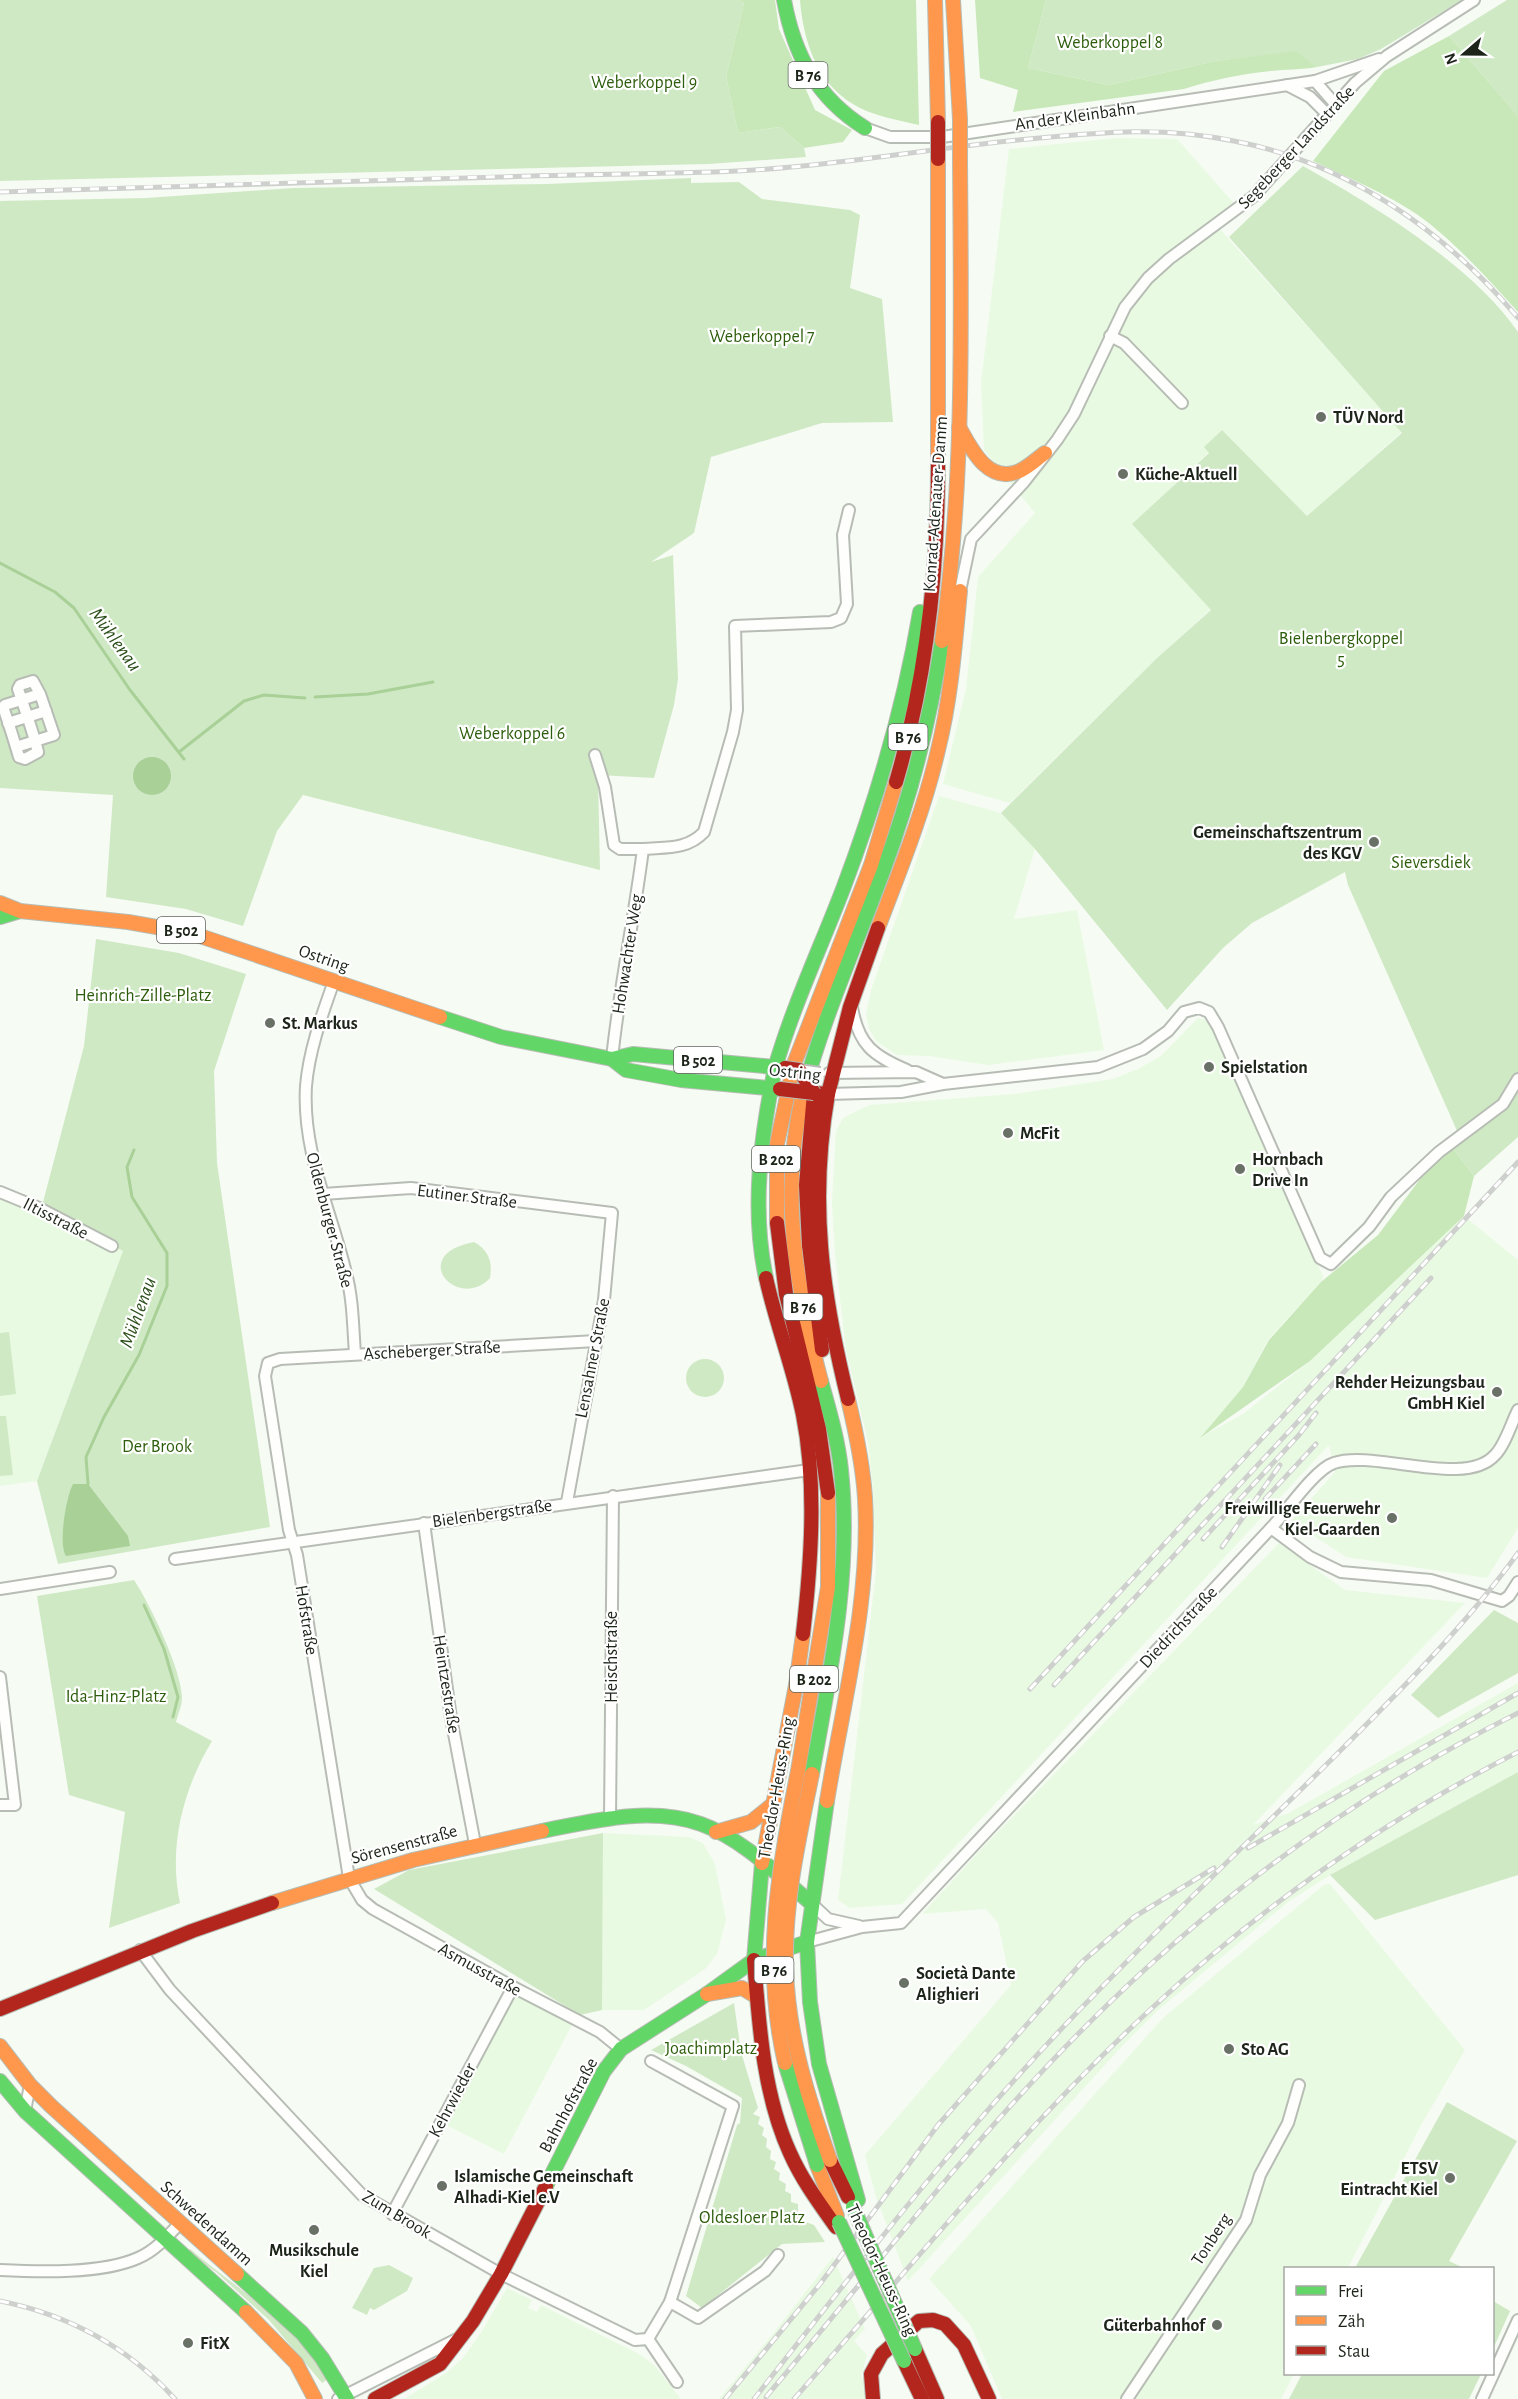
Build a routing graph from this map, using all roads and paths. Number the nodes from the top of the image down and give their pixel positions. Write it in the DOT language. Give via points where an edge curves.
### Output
graph roads {
  1 [pos="784,0"];
  2 [pos="935,0"];
  3 [pos="953,0"];
  4 [pos="1474,0"];
  5 [pos="1387,56"];
  6 [pos="1315,81"];
  7 [pos="1287,85"];
  8 [pos="1335,105"];
  9 [pos="1327,114"];
  10 [pos="865,128"];
  11 [pos="1110,336"];
  12 [pos="1182,403"];
  13 [pos="959,426"];
  14 [pos="1045,453"];
  15 [pos="938,474"];
  16 [pos="849,510"];
  17 [pos="956,514"];
  18 [pos="960,591"];
  19 [pos="22,700"];
  20 [pos="45,711"];
  21 [pos="27,717"];
  22 [pos="8,723"];
  23 [pos="34,738"];
  24 [pos="15,744"];
  25 [pos="596,755"];
  26 [pos="643,849"];
  27 [pos="0,903"];
  28 [pos="20,911"];
  29 [pos="0,917"];
  30 [pos="334,981"];
  31 [pos="822,988"];
  32 [pos="836,994"];
  33 [pos="851,1003"];
  34 [pos="612,1059"];
  35 [pos="786,1069"];
  36 [pos="913,1072"];
  37 [pos="826,1073"];
  38 [pos="1518,1079"];
  39 [pos="943,1084"];
  40 [pos="775,1089"];
  41 [pos="821,1094"];
  42 [pos="806,1185"];
  43 [pos="4,1193"];
  44 [pos="322,1194"];
  45 [pos="612,1213"];
  46 [pos="816,1227"];
  47 [pos="112,1246"];
  48 [pos="596,1341"];
  49 [pos="356,1354"];
  50 [pos="268,1363"];
  51 [pos="818,1370"];
  52 [pos="1518,1410"];
  53 [pos="806,1428"];
  54 [pos="809,1470"];
  55 [pos="613,1496"];
  56 [pos="829,1497"];
  57 [pos="567,1502"];
  58 [pos="424,1523"];
  59 [pos="1271,1528"];
  60 [pos="293,1544"];
  61 [pos="175,1559"];
  62 [pos="110,1572"];
  63 [pos="1518,1582"];
  64 [pos="0,1589"];
  65 [pos="0,1677"];
  66 [pos="805,1772"];
  67 [pos="0,1805"];
  68 [pos="772,1805"];
  69 [pos="610,1818"];
  70 [pos="716,1832"];
  71 [pos="475,1844"];
  72 [pos="762,1863"];
  73 [pos="349,1878"];
  74 [pos="812,1904"];
  75 [pos="862,1927"];
  76 [pos="807,1942"];
  77 [pos="140,1950"];
  78 [pos="754,1960"];
  79 [pos="513,1987"];
  80 [pos="707,1994"];
  81 [pos="757,1997"];
  82 [pos="0,2009"];
  83 [pos="0,2046"];
  84 [pos="621,2049"];
  85 [pos="651,2061"];
  86 [pos="0,2081"];
  87 [pos="30,2085"];
  88 [pos="1299,2085"];
  89 [pos="25,2111"];
  90 [pos="824,2162"];
  91 [pos="855,2204"];
  92 [pos="392,2214"];
  93 [pos="180,2223"];
  94 [pos="838,2225"];
  95 [pos="164,2240"];
  96 [pos="778,2255"];
  97 [pos="0,2270"];
  98 [pos="501,2274"];
  99 [pos="670,2302"];
  100 [pos="1518,2320"];
  101 [pos="461,2337"];
  102 [pos="648,2339"];
  103 [pos="1494,2373"];
  104 [pos="1493,2375"];
  105 [pos="677,2382"];
  106 [pos="316,2397"];
  107 [pos="343,2398"];
  108 [pos="375,2399"];
  109 [pos="873,2399"];
  110 [pos="922,2399"];
  111 [pos="937,2399"];
  112 [pos="988,2399"];
  113 [pos="1127,2399"];
  114 [pos="1482,2399"];
  1 -- 10 [label="main road, B 76" via="790,36 806,71 835,108"];
  2 -- 15 [label="main road, Konrad-Adenauer-Damm / B 76, bridge"];
  3 -- 13 [label="main road, Konrad-Adenauer-Damm / B 76, bridge" via="960,119"];
  4 -- 5 [label="street, Segeberger Landstraße"];
  5 -- 6 [label="street, An der Kleinbahn"];
  5 -- 8 [label="street, Segeberger Landstraße"];
  6 -- 7 [label="street, An der Kleinbahn"];
  6 -- 8 [label="street"];
  7 -- 9 [label="street" via="1310,97"];
  7 -- 10 [label="street, An der Kleinbahn" via="942,137 890,137"];
  8 -- 9 [label="street, Segeberger Landstraße"];
  9 -- 11 [label="street, Segeberger Landstraße" via="1254,196 1148,278 1125,307"];
  11 -- 12 [label="street" via="1124,343"];
  11 -- 14 [label="street, Segeberger Landstraße" via="1074,414"];
  13 -- 14 [label="main road" via="974,455 995,472 1014,473"];
  13 -- 17 [label="main road, Konrad-Adenauer-Damm / B 76"];
  14 -- 18 [label="street, Segeberger Landstraße" via="971,539"];
  15 -- 31 [label="main road, Konrad-Adenauer-Damm / B 76" via="928,642 906,748 871,865"];
  15 -- 35 [label="main road, B 76" via="928,510 925,576 908,677 859,841 785,1033"];
  16 -- 26 [label="street" via="843,535 847,604 841,618 831,622 735,626 737,710 704,832 684,846"];
  17 -- 18 [label="main road, B 76"];
  17 -- 32 [label="main road, Konrad-Adenauer-Damm / B 76" via="937,670 920,753 882,872"];
  18 -- 33 [label="main road, Konrad-Adenauer-Damm" via="938,753"];
  19 -- 20 [label="street" via="40,694"];
  19 -- 21 [label="street"];
  19 -- 22 [label="street" via="3,707"];
  20 -- 21 [label="street"];
  20 -- 23 [label="street" via="52,729"];
  21 -- 22 [label="street"];
  21 -- 23 [label="street"];
  22 -- 24 [label="street"];
  23 -- 24 [label="street"];
  23 -- 24 [label="street" via="37,755 21,759"];
  25 -- 26 [label="street" via="614,845 620,849"];
  26 -- 34 [label="street, Hohwachter Weg" via="631,937 618,994"];
  27 -- 28 [label="main road, Ostring / B 502"];
  28 -- 29 [label="main road, Ostring / B 502"];
  28 -- 30 [label="main road, Ostring / B 502" via="173,929"];
  30 -- 34 [label="main road, Ostring / B 502" via="501,1037"];
  30 -- 44 [label="street, Oldenburger Straße" via="313,1045 306,1085 311,1157"];
  31 -- 56 [label="main road, Theodor-Heuss-Ring / B 202" via="785,1098 775,1180 778,1248 819,1429"];
  32 -- 51 [label="main road, Theodor-Heuss-Ring / B 76" via="800,1099 791,1160 792,1243"];
  33 -- 36 [label="street, Ostring" via="861,1039 883,1060"];
  33 -- 37 [label="main road, Konrad-Adenauer-Damm"];
  34 -- 35 [label="main road, Ostring / B 502" via="633,1054"];
  34 -- 40 [label="main road, Ostring / B 502" via="626,1070"];
  35 -- 37 [label="street, Ostring, bridge"];
  35 -- 40 [label="main road, B 76"];
  35 -- 41 [label="main road, bridge"];
  36 -- 37 [label="street, Ostring"];
  36 -- 39 [label="street, Ostring"];
  37 -- 41 [label="main road"];
  38 -- 39 [label="street, Ostring" via="1503,1104 1439,1152 1391,1197 1369,1227 1331,1264 1320,1258 1209,1012 1199,1008 1184,1012 1168,1031 1143,1050 1098,1067"];
  39 -- 41 [label="street, Ostring" via="901,1092"];
  40 -- 41 [label="main road, Ostring / B 502, bridge"];
  40 -- 53 [label="main road" via="759,1186 764,1267"];
  41 -- 42 [label="main road" via="814,1110"];
  41 -- 46 [label="main road"];
  42 -- 46 [label="main road"];
  42 -- 51 [label="main road, B 76" via="822,1349"];
  43 -- 47 [label="street, Iltisstraße"];
  44 -- 45 [label="street, Eutiner Straße" via="411,1188"];
  44 -- 49 [label="street, Oldenburger Straße" via="346,1273"];
  45 -- 48 [label="street, Lensahner Straße"];
  46 -- 74 [label="main road" via="826,1299 854,1425 866,1502 855,1635 821,1828"];
  48 -- 49 [label="street, Ascheberger Straße"];
  48 -- 57 [label="street, Lensahner Straße"];
  49 -- 50 [label="street, Ascheberger Straße"];
  50 -- 60 [label="street, Hofstraße" via="268,1411"];
  51 -- 66 [label="main road, Theodor-Heuss-Ring / B 76" via="835,1430 841,1471 844,1555 839,1617"];
  52 -- 59 [label="street, Diedrichstraße" via="1496,1455 1482,1464 1461,1469 1346,1460 1333,1463 1324,1468"];
  53 -- 54 [label="main road, Theodor-Heuss-Ring"];
  53 -- 56 [label="main road"];
  54 -- 55 [label="street, Bielenbergstraße"];
  54 -- 68 [label="main road, Theodor-Heuss-Ring" via="803,1628"];
  55 -- 57 [label="street, Bielenbergstraße"];
  55 -- 69 [label="street, Heischstraße"];
  56 -- 66 [label="main road, Theodor-Heuss-Ring / B 202" via="828,1587"];
  57 -- 58 [label="street, Bielenbergstraße"];
  58 -- 60 [label="street, Bielenbergstraße"];
  58 -- 71 [label="street, Heintzestraße"];
  59 -- 63 [label="street" via="1310,1557 1341,1572 1431,1580 1502,1601"];
  59 -- 75 [label="street, Diedrichstraße" via="901,1923"];
  60 -- 61 [label="street, Bielenbergstraße"];
  60 -- 73 [label="street, Hofstraße"];
  62 -- 64 [label="street"];
  65 -- 67 [label="street" via="15,1805"];
  66 -- 90 [label="main road, Theodor-Heuss-Ring / B 76, bridge" via="776,1898 775,1999 791,2089"];
  68 -- 70 [label="main road" via="751,1822"];
  68 -- 72 [label="main road, Theodor-Heuss-Ring"];
  69 -- 70 [label="main road, Sörensenstraße" via="683,1819"];
  69 -- 71 [label="main road, Sörensenstraße"];
  70 -- 72 [label="main road, Sörensenstraße"];
  71 -- 73 [label="main road, Sörensenstraße"];
  72 -- 74 [label="main road, Sörensenstraße"];
  72 -- 78 [label="main road, Theodor-Heuss-Ring"];
  73 -- 77 [label="main road, Sörensenstraße"];
  73 -- 79 [label="street, Asmusstraße" via="362,1900 373,1909"];
  74 -- 75 [label="street, Diedrichstraße" via="828,1919"];
  74 -- 76 [label="main road"];
  75 -- 76 [label="street, Diedrichstraße"];
  76 -- 78 [label="main road, Bahnhofstraße"];
  76 -- 91 [label="main road, B 76" via="819,2064"];
  77 -- 82 [label="main road, Sörensenstraße"];
  77 -- 92 [label="street, Zum Brook" via="170,1990 352,2186"];
  78 -- 80 [label="main road, Bahnhofstraße"];
  78 -- 81 [label="main road, B 76"];
  79 -- 84 [label="street, Asmusstraße" via="600,2032"];
  79 -- 92 [label="street, Kehrwieder"];
  80 -- 81 [label="main road, B 76" via="742,1988"];
  80 -- 84 [label="main road, Bahnhofstraße"];
  81 -- 94 [label="main road, B 76" via="771,2087 785,2141 799,2173"];
  83 -- 87 [label="main road, Schwedendamm"];
  84 -- 98 [label="main road, Bahnhofstraße" via="604,2072"];
  85 -- 99 [label="street" via="733,2106"];
  86 -- 89 [label="main road"];
  87 -- 89 [label="street"];
  87 -- 93 [label="main road, Schwedendamm"];
  88 -- 113 [label="street, Tonberg" via="1288,2123 1260,2175 1246,2220"];
  89 -- 95 [label="main road"];
  90 -- 91 [label="main road, Theodor-Heuss-Ring / B 76"];
  90 -- 94 [label="main road, Theodor-Heuss-Ring / B 76"];
  91 -- 111 [label="main road, Theodor-Heuss-Ring / B 76, bridge"];
  92 -- 98 [label="street, Zum Brook"];
  93 -- 95 [label="street"];
  93 -- 107 [label="main road, Schwedendamm" via="302,2333 322,2358"];
  94 -- 110 [label="main road, Theodor-Heuss-Ring / B 76, bridge"];
  95 -- 97 [label="street" via="124,2264 52,2272"];
  95 -- 106 [label="main road" via="268,2331"];
  96 -- 99 [label="street" via="765,2271 698,2318"];
  98 -- 101 [label="main road, Bahnhofstraße"];
  98 -- 102 [label="street, Zum Brook" via="635,2340"];
  99 -- 102 [label="street"];
  100 -- 103 [label="street"];
  101 -- 107 [label="street"];
  101 -- 108 [label="main road, Bahnhofstraße" via="440,2364"];
  102 -- 105 [label="street"];
  104 -- 114 [label="street"];
  109 -- 112 [label="main road" via="870,2381 879,2358 926,2319 947,2324 958,2334"];
}
